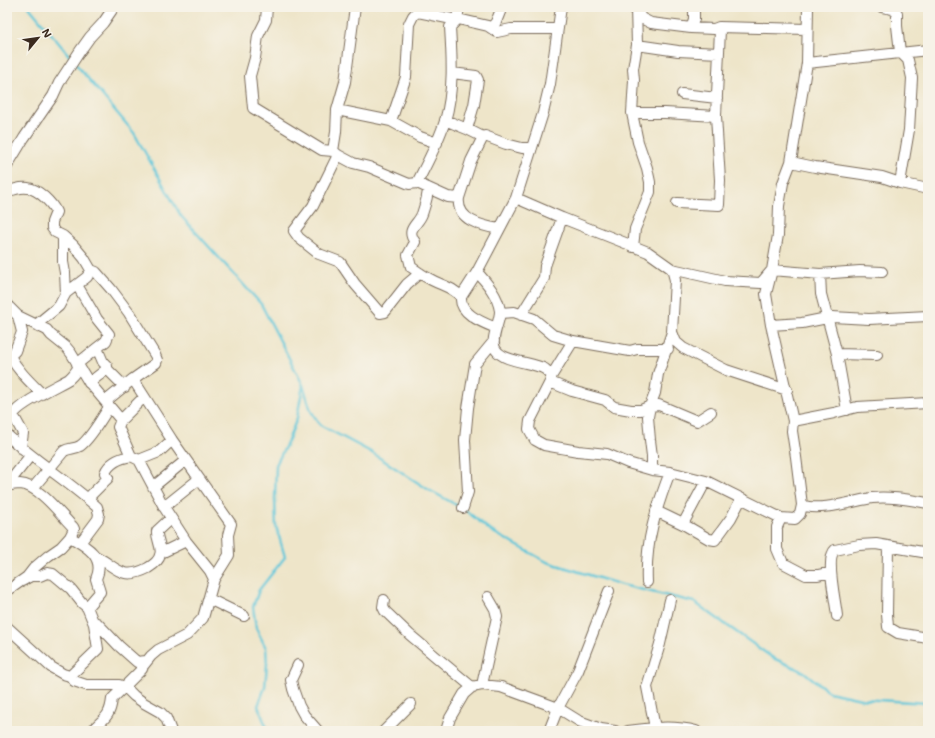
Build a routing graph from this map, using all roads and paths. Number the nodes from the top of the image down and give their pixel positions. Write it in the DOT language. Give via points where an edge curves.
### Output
graph roads {
  1 [pos="114,7"];
  2 [pos="267,7"];
  3 [pos="355,7"];
  4 [pos="459,7"];
  5 [pos="502,7"];
  6 [pos="561,7"];
  7 [pos="636,7"];
  8 [pos="694,7"];
  9 [pos="808,7"];
  10 [pos="882,7"];
  11 [pos="419,9"];
  12 [pos="457,20"];
  13 [pos="719,27"];
  14 [pos="491,28"];
  15 [pos="557,28"];
  16 [pos="691,28"];
  17 [pos="807,29"];
  18 [pos="637,45"];
  19 [pos="928,50"];
  20 [pos="900,52"];
  21 [pos="720,53"];
  22 [pos="807,63"];
  23 [pos="452,73"];
  24 [pos="682,94"];
  25 [pos="717,98"];
  26 [pos="337,110"];
  27 [pos="632,113"];
  28 [pos="716,116"];
  29 [pos="445,120"];
  30 [pos="391,121"];
  31 [pos="467,129"];
  32 [pos="483,138"];
  33 [pos="437,143"];
  34 [pos="532,148"];
  35 [pos="335,153"];
  36 [pos="791,162"];
  37 [pos="7,166"];
  38 [pos="417,183"];
  39 [pos="900,183"];
  40 [pos="428,188"];
  41 [pos="928,189"];
  42 [pos="7,192"];
  43 [pos="459,198"];
  44 [pos="516,198"];
  45 [pos="677,203"];
  46 [pos="562,218"];
  47 [pos="499,229"];
  48 [pos="63,236"];
  49 [pos="633,247"];
  50 [pos="672,268"];
  51 [pos="91,270"];
  52 [pos="772,270"];
  53 [pos="477,272"];
  54 [pos="882,272"];
  55 [pos="420,273"];
  56 [pos="820,274"];
  57 [pos="77,285"];
  58 [pos="66,293"];
  59 [pos="461,297"];
  60 [pos="7,305"];
  61 [pos="500,313"];
  62 [pos="522,315"];
  63 [pos="18,316"];
  64 [pos="928,316"];
  65 [pos="828,318"];
  66 [pos="928,320"];
  67 [pos="35,324"];
  68 [pos="771,325"];
  69 [pos="496,328"];
  70 [pos="22,332"];
  71 [pos="672,332"];
  72 [pos="494,341"];
  73 [pos="573,341"];
  74 [pos="97,348"];
  75 [pos="668,349"];
  76 [pos="837,354"];
  77 [pos="877,355"];
  78 [pos="9,357"];
  79 [pos="78,365"];
  80 [pos="107,369"];
  81 [pos="551,378"];
  82 [pos="69,379"];
  83 [pos="133,379"];
  84 [pos="88,382"];
  85 [pos="125,387"];
  86 [pos="787,390"];
  87 [pos="42,394"];
  88 [pos="144,397"];
  89 [pos="928,403"];
  90 [pos="107,404"];
  91 [pos="650,406"];
  92 [pos="847,410"];
  93 [pos="711,412"];
  94 [pos="121,420"];
  95 [pos="793,421"];
  96 [pos="7,435"];
  97 [pos="172,440"];
  98 [pos="21,448"];
  99 [pos="30,456"];
  100 [pos="135,458"];
  101 [pos="186,460"];
  102 [pos="49,469"];
  103 [pos="652,470"];
  104 [pos="670,472"];
  105 [pos="199,479"];
  106 [pos="706,481"];
  107 [pos="7,486"];
  108 [pos="153,487"];
  109 [pos="33,488"];
  110 [pos="742,499"];
  111 [pos="89,500"];
  112 [pos="928,503"];
  113 [pos="802,505"];
  114 [pos="164,507"];
  115 [pos="462,508"];
  116 [pos="656,511"];
  117 [pos="171,518"];
  118 [pos="781,518"];
  119 [pos="683,524"];
  120 [pos="70,537"];
  121 [pos="186,541"];
  122 [pos="80,543"];
  123 [pos="888,546"];
  124 [pos="161,553"];
  125 [pos="928,553"];
  126 [pos="95,556"];
  127 [pos="831,572"];
  128 [pos="214,580"];
  129 [pos="22,581"];
  130 [pos="647,582"];
  131 [pos="609,590"];
  132 [pos="7,591"];
  133 [pos="488,597"];
  134 [pos="209,599"];
  135 [pos="384,600"];
  136 [pos="670,600"];
  137 [pos="87,607"];
  138 [pos="244,616"];
  139 [pos="837,616"];
  140 [pos="94,624"];
  141 [pos="7,627"];
  142 [pos="928,638"];
  143 [pos="146,661"];
  144 [pos="298,665"];
  145 [pos="70,676"];
  146 [pos="477,686"];
  147 [pos="125,687"];
  148 [pos="411,704"];
  149 [pos="558,708"];
  150 [pos="655,728"];
  151 [pos="92,731"];
  152 [pos="171,731"];
  153 [pos="318,731"];
  154 [pos="384,731"];
  155 [pos="446,731"];
  156 [pos="549,731"];
  157 [pos="615,731"];
  158 [pos="628,731"];
  159 [pos="696,731"];
  1 -- 37 [label="street" via="80,51"];
  2 -- 35 [label="street" via="266,20 258,36 250,76 252,108 322,150"];
  3 -- 26 [label="street" via="345,82"];
  4 -- 12 [label="street"];
  5 -- 14 [label="street"];
  6 -- 15 [label="street"];
  7 -- 16 [label="street" via="641,18 651,23"];
  7 -- 18 [label="street"];
  8 -- 16 [label="street"];
  9 -- 17 [label="street"];
  10 -- 20 [label="street" via="893,9 897,13"];
  11 -- 12 [label="street"];
  11 -- 30 [label="street" via="409,24 406,77"];
  12 -- 14 [label="street"];
  12 -- 23 [label="street" via="450,27"];
  13 -- 16 [label="street"];
  13 -- 17 [label="street"];
  13 -- 21 [label="street"];
  14 -- 15 [label="street" via="497,32 511,29"];
  15 -- 34 [label="street" via="550,84"];
  17 -- 22 [label="street"];
  18 -- 21 [label="street" via="678,51"];
  18 -- 27 [label="street" via="633,69"];
  19 -- 20 [label="street"];
  20 -- 22 [label="street"];
  20 -- 39 [label="street" via="908,60 912,78 909,130"];
  21 -- 25 [label="street"];
  22 -- 36 [label="street"];
  23 -- 29 [label="street"];
  23 -- 31 [label="street" via="471,74 478,80"];
  24 -- 25 [label="street"];
  25 -- 28 [label="street"];
  26 -- 30 [label="street"];
  26 -- 35 [label="street"];
  27 -- 28 [label="street" via="665,112"];
  27 -- 49 [label="street" via="650,182 650,192 635,228"];
  28 -- 45 [label="street" via="719,206"];
  29 -- 31 [label="street"];
  29 -- 33 [label="street"];
  30 -- 33 [label="street"];
  31 -- 32 [label="street"];
  32 -- 34 [label="street" via="485,136 506,144"];
  32 -- 43 [label="street"];
  33 -- 38 [label="street"];
  34 -- 44 [label="street"];
  35 -- 38 [label="street" via="353,163 409,184"];
  35 -- 55 [label="street" via="313,206 294,231 319,254 340,262 380,313 385,312 407,284"];
  36 -- 39 [label="street" via="882,177"];
  36 -- 52 [label="street" via="783,183"];
  38 -- 40 [label="street"];
  39 -- 41 [label="street"];
  40 -- 43 [label="street" via="448,197"];
  40 -- 55 [label="street" via="422,214 411,231 411,237 415,242 408,255 411,267"];
  42 -- 48 [label="street" via="30,188 46,198 56,212 52,228"];
  43 -- 47 [label="street" via="461,212 468,218 482,226"];
  44 -- 46 [label="street"];
  44 -- 47 [label="street"];
  46 -- 49 [label="street"];
  46 -- 62 [label="street" via="545,266 544,278"];
  47 -- 53 [label="street"];
  48 -- 51 [label="street" via="77,249"];
  48 -- 58 [label="street"];
  49 -- 50 [label="street" via="648,252"];
  50 -- 52 [label="street" via="725,281 761,283"];
  50 -- 71 [label="street" via="675,280"];
  51 -- 57 [label="street"];
  51 -- 83 [label="street" via="96,272 129,313 157,360"];
  52 -- 56 [label="street"];
  52 -- 68 [label="street" via="766,294"];
  53 -- 59 [label="street"];
  53 -- 61 [label="street" via="498,300"];
  54 -- 56 [label="street"];
  55 -- 59 [label="street" via="445,285"];
  56 -- 65 [label="street" via="820,294"];
  57 -- 58 [label="street"];
  57 -- 74 [label="street" via="109,334 106,341"];
  58 -- 67 [label="street" via="59,306"];
  59 -- 69 [label="street" via="464,309 477,320"];
  60 -- 63 [label="street"];
  61 -- 62 [label="street" via="514,312"];
  61 -- 69 [label="street"];
  62 -- 73 [label="street" via="534,319 553,335"];
  63 -- 67 [label="street"];
  63 -- 70 [label="street"];
  64 -- 65 [label="street"];
  64 -- 66 [label="street"];
  65 -- 68 [label="street"];
  65 -- 76 [label="street"];
  67 -- 70 [label="street"];
  67 -- 79 [label="street" via="47,330 66,347"];
  68 -- 86 [label="street"];
  69 -- 72 [label="street"];
  70 -- 78 [label="street" via="15,351"];
  71 -- 75 [label="street"];
  71 -- 86 [label="street" via="676,342 683,348 714,364"];
  72 -- 81 [label="street" via="495,349 501,356 546,369"];
  72 -- 115 [label="street" via="475,364 465,440 468,492"];
  73 -- 75 [label="street" via="630,351"];
  73 -- 81 [label="street"];
  74 -- 79 [label="street"];
  74 -- 80 [label="street"];
  75 -- 91 [label="street" via="658,374"];
  76 -- 77 [label="street"];
  76 -- 92 [label="street"];
  78 -- 87 [label="street"];
  79 -- 82 [label="street"];
  79 -- 84 [label="street"];
  80 -- 84 [label="street"];
  80 -- 85 [label="street"];
  81 -- 91 [label="street" via="572,391 605,400 614,407 641,410"];
  81 -- 103 [label="street" via="530,421 530,430 535,440 544,445 607,454 628,464"];
  82 -- 84 [label="street"];
  82 -- 87 [label="street"];
  83 -- 85 [label="street"];
  83 -- 88 [label="street"];
  84 -- 90 [label="street"];
  85 -- 90 [label="street"];
  86 -- 95 [label="street"];
  87 -- 98 [label="street" via="15,410 13,415 23,433"];
  88 -- 94 [label="street"];
  88 -- 97 [label="street"];
  89 -- 92 [label="street" via="857,407"];
  90 -- 94 [label="street"];
  90 -- 102 [label="street" via="80,446 64,451"];
  91 -- 93 [label="street" via="659,405 697,421"];
  91 -- 103 [label="street" via="648,417"];
  92 -- 95 [label="street"];
  94 -- 100 [label="street" via="118,427"];
  95 -- 113 [label="street" via="792,431"];
  96 -- 98 [label="street"];
  97 -- 100 [label="street" via="160,452"];
  97 -- 101 [label="street"];
  98 -- 99 [label="street"];
  99 -- 102 [label="street"];
  99 -- 107 [label="street"];
  100 -- 108 [label="street"];
  100 -- 111 [label="street" via="122,458 108,466 105,473 108,478"];
  101 -- 105 [label="street"];
  101 -- 108 [label="street"];
  102 -- 109 [label="street"];
  102 -- 111 [label="street"];
  103 -- 104 [label="street"];
  104 -- 106 [label="street"];
  104 -- 116 [label="street"];
  105 -- 114 [label="street"];
  105 -- 128 [label="street" via="231,524 228,535 229,555"];
  106 -- 110 [label="street"];
  106 -- 119 [label="street"];
  107 -- 109 [label="street" via="20,484"];
  108 -- 114 [label="street"];
  109 -- 120 [label="street" via="73,527"];
  110 -- 118 [label="street"];
  110 -- 119 [label="street" via="715,540"];
  111 -- 122 [label="street" via="97,507 98,519"];
  112 -- 113 [label="street" via="898,498 874,498 819,507"];
  113 -- 118 [label="street" via="800,514 795,519"];
  114 -- 117 [label="street"];
  116 -- 119 [label="street"];
  116 -- 130 [label="street" via="651,528"];
  117 -- 121 [label="street"];
  117 -- 124 [label="street" via="156,531"];
  118 -- 127 [label="street" via="776,527 777,549 784,563 806,575"];
  120 -- 122 [label="street"];
  120 -- 129 [label="street"];
  121 -- 124 [label="street"];
  121 -- 128 [label="street"];
  122 -- 126 [label="street"];
  123 -- 125 [label="street"];
  123 -- 127 [label="street" via="859,545 835,550 831,557"];
  123 -- 142 [label="street" via="888,627 898,633"];
  124 -- 126 [label="street" via="151,566 132,574 122,573"];
  126 -- 137 [label="street" via="99,572 96,579 100,592"];
  127 -- 139 [label="street"];
  128 -- 134 [label="street"];
  129 -- 132 [label="street"];
  129 -- 137 [label="street" via="31,576 53,574"];
  131 -- 149 [label="street" via="578,671"];
  133 -- 146 [label="street" via="497,617"];
  134 -- 138 [label="street"];
  134 -- 143 [label="street" via="203,618 186,635 158,650"];
  135 -- 146 [label="street" via="384,611 410,635"];
  136 -- 150 [label="street" via="647,687"];
  137 -- 140 [label="street"];
  140 -- 143 [label="street" via="98,623 137,662"];
  140 -- 145 [label="street" via="98,649"];
  141 -- 145 [label="street" via="51,667"];
  143 -- 147 [label="street"];
  144 -- 153 [label="street" via="291,680 293,689 304,715"];
  145 -- 147 [label="street" via="74,681 86,685 119,684"];
  146 -- 149 [label="street" via="501,687"];
  146 -- 155 [label="street" via="464,694 450,718"];
  147 -- 151 [label="street" via="112,699 108,716"];
  147 -- 152 [label="street" via="160,712 166,718"];
  148 -- 154 [label="street"];
  149 -- 156 [label="street"];
  149 -- 157 [label="street" via="578,721"];
  150 -- 158 [label="street"];
  150 -- 159 [label="street" via="679,727"];
}
